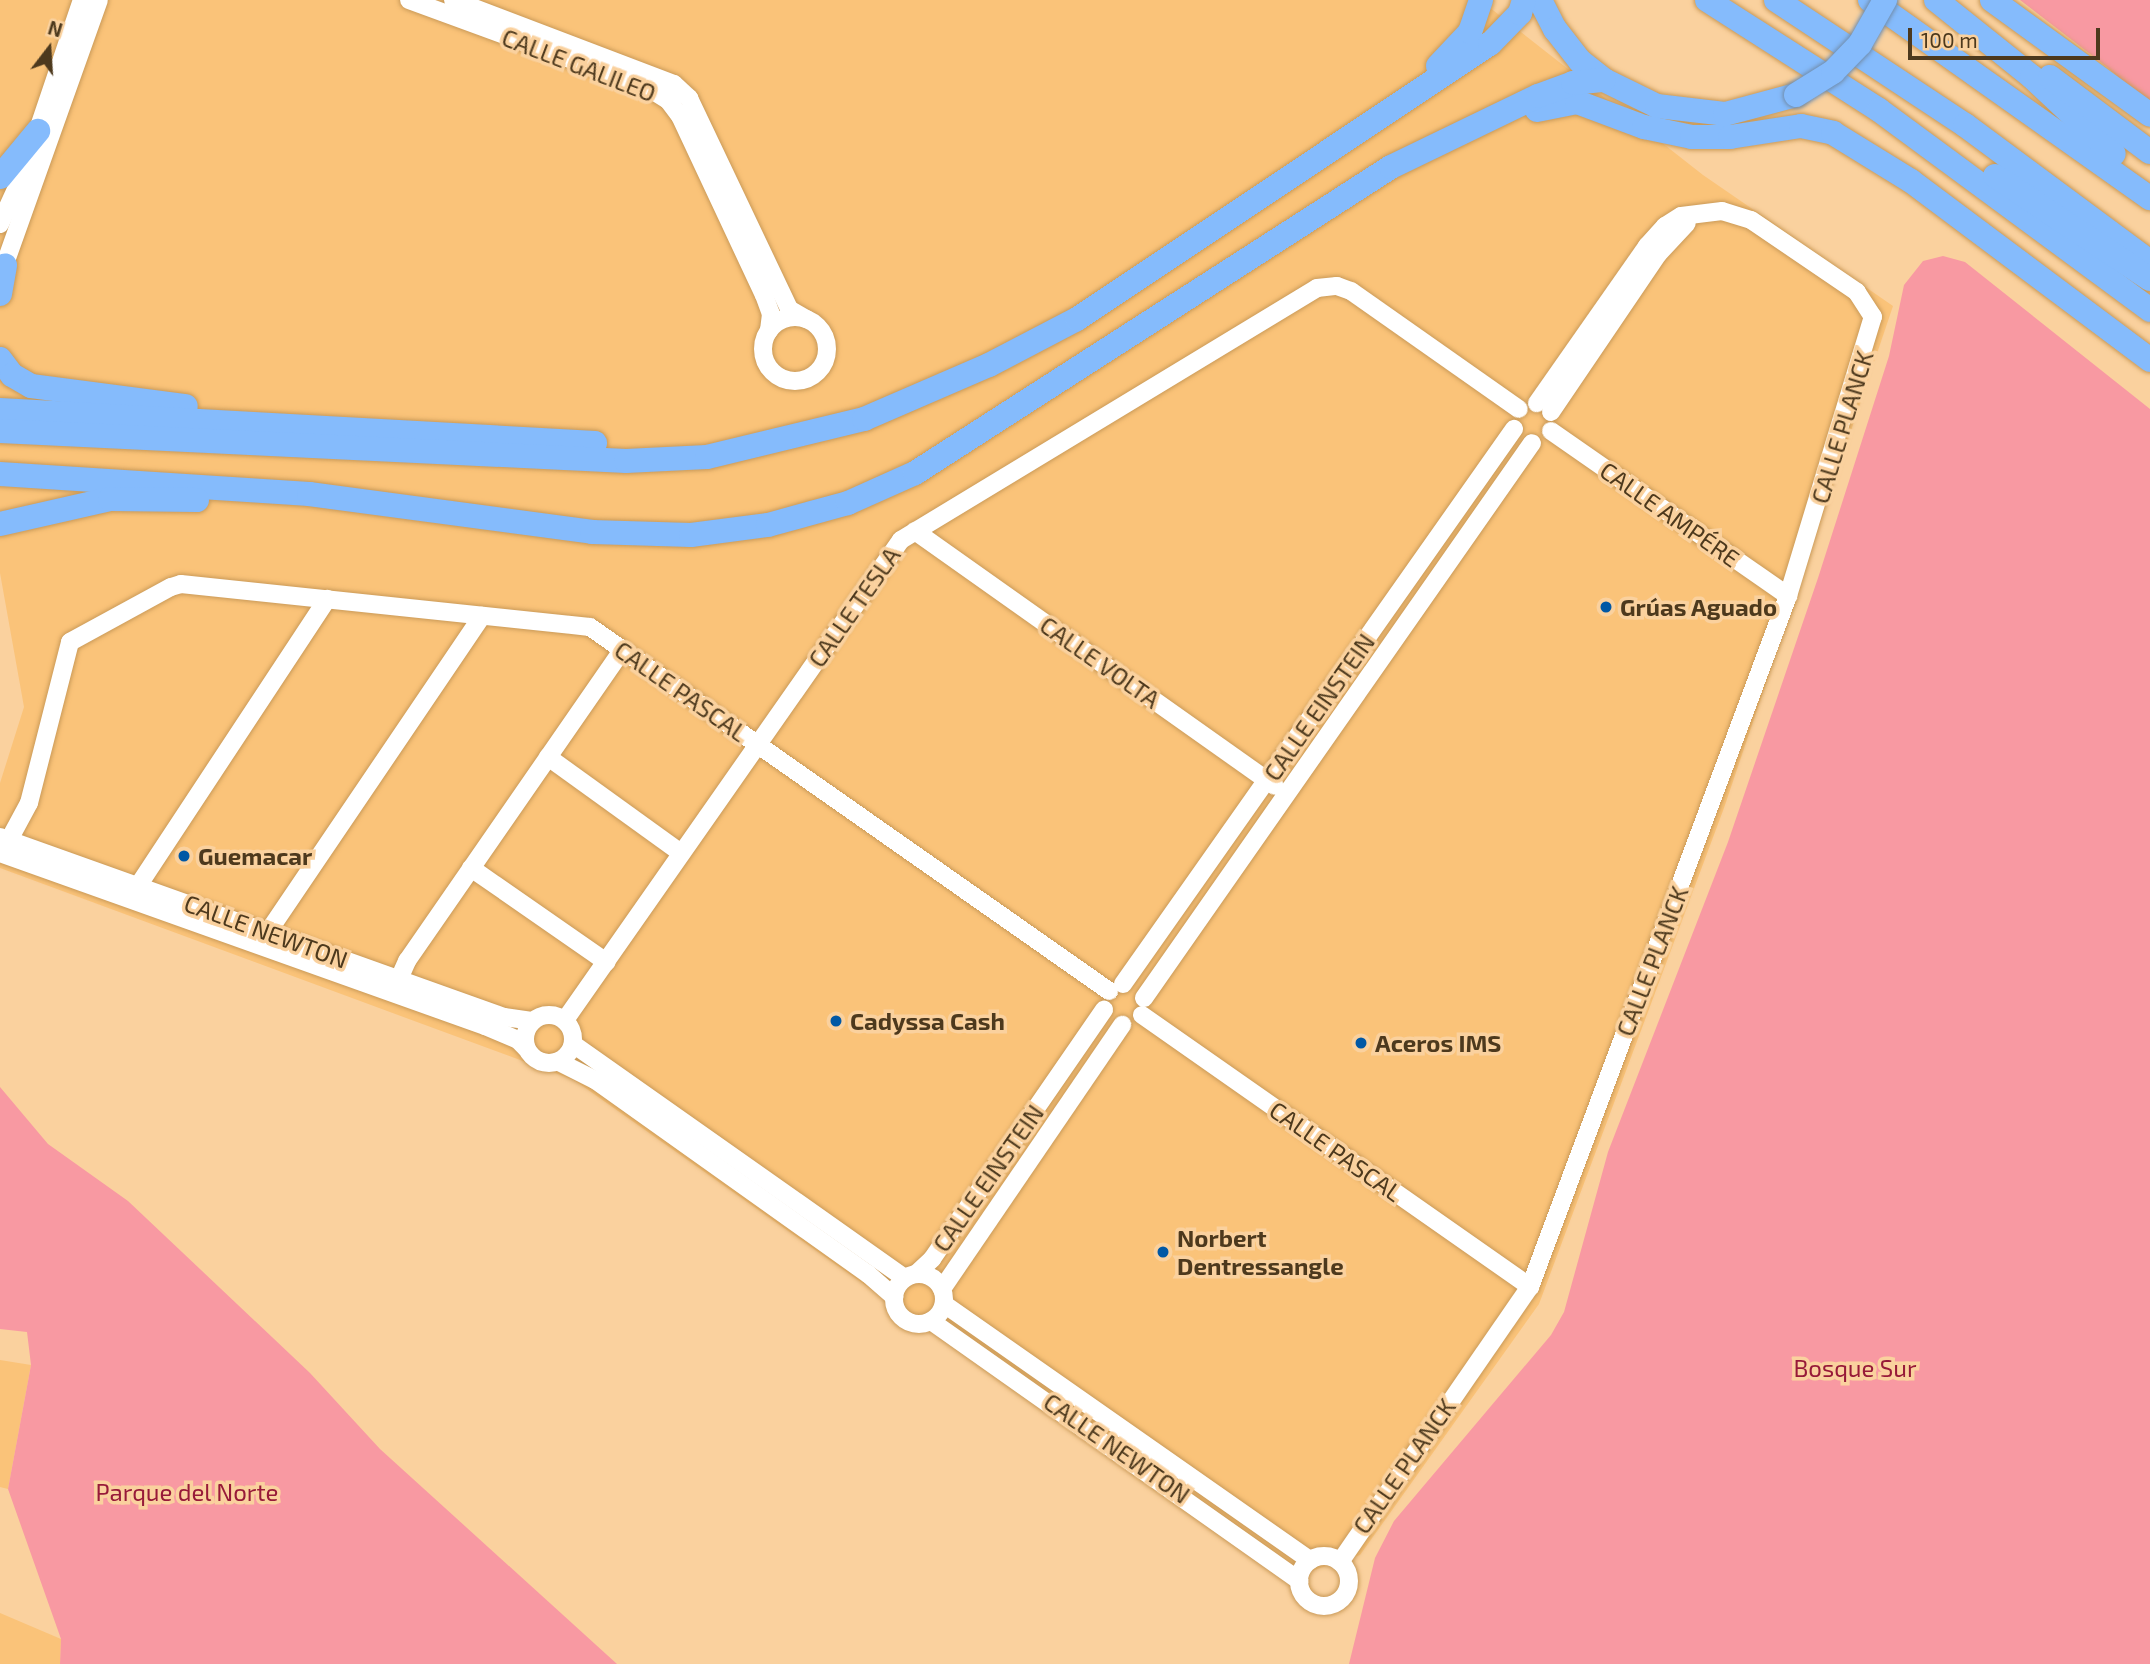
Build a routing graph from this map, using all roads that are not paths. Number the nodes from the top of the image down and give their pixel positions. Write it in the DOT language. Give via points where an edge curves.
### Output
graph roads {
  1 [pos="82,0"];
  2 [pos="99,0"];
  3 [pos="409,0"];
  4 [pos="453,0"];
  5 [pos="1481,0"];
  6 [pos="1524,0"];
  7 [pos="1540,0"];
  8 [pos="1707,0"];
  9 [pos="1776,0"];
  10 [pos="1870,0"];
  11 [pos="1885,0"];
  12 [pos="1937,0"];
  13 [pos="1992,0"];
  14 [pos="1604,80"];
  15 [pos="1786,99"];
  16 [pos="1879,110"];
  17 [pos="2150,115"];
  18 [pos="1385,117"];
  19 [pos="38,131"];
  20 [pos="1466,133"];
  21 [pos="2150,152"];
  22 [pos="0,177"];
  23 [pos="1911,181"];
  24 [pos="2150,195"];
  25 [pos="0,224"];
  26 [pos="2150,262"];
  27 [pos="3,272"];
  28 [pos="2150,279"];
  29 [pos="0,294"];
  30 [pos="2150,310"];
  31 [pos="806,319"];
  32 [pos="769,331"];
  33 [pos="0,359"];
  34 [pos="2150,360"];
  35 [pos="971,373"];
  36 [pos="1544,408"];
  37 [pos="0,410"];
  38 [pos="1519,410"];
  39 [pos="283,426"];
  40 [pos="1514,429"];
  41 [pos="0,431"];
  42 [pos="1551,431"];
  43 [pos="1532,443"];
  44 [pos="0,474"];
  45 [pos="309,494"];
  46 [pos="0,524"];
  47 [pos="915,531"];
  48 [pos="1788,596"];
  49 [pos="327,599"];
  50 [pos="482,615"];
  51 [pos="623,649"];
  52 [pos="756,745"];
  53 [pos="548,758"];
  54 [pos="1268,780"];
  55 [pos="1285,793"];
  56 [pos="3,843"];
  57 [pos="681,853"];
  58 [pos="471,868"];
  59 [pos="138,886"];
  60 [pos="268,932"];
  61 [pos="606,962"];
  62 [pos="399,979"];
  63 [pos="1116,988"];
  64 [pos="1143,1007"];
  65 [pos="1104,1010"];
  66 [pos="565,1020"];
  67 [pos="532,1021"];
  68 [pos="1122,1025"];
  69 [pos="573,1044"];
  70 [pos="526,1048"];
  71 [pos="559,1062"];
  72 [pos="910,1276"];
  73 [pos="1530,1287"];
  74 [pos="943,1296"];
  75 [pos="894,1297"];
  76 [pos="931,1321"];
  77 [pos="1310,1560"];
  78 [pos="1340,1562"];
  79 [pos="1299,1581"];
  1 -- 19 [label="street"];
  2 -- 27 [label="street"];
  3 -- 32 [label="street, CALLE GALILEO" via="647,87 668,100 680,116 764,295 771,314"];
  4 -- 31 [label="street, CALLE GALILEO" via="674,84 689,98 789,309"];
  5 -- 18 [label="highway" via="1460,46"];
  6 -- 18 [label="highway" via="1520,13 1490,44"];
  7 -- 14 [label="highway" via="1567,46"];
  8 -- 16 [label="highway"];
  9 -- 26 [label="highway" via="1965,125"];
  10 -- 24 [label="highway"];
  11 -- 15 [label="highway, bridge" via="1860,44 1833,72"];
  12 -- 21 [label="highway"];
  12 -- 24 [label="highway" via="2032,77"];
  13 -- 17 [label="highway"];
  14 -- 15 [label="highway" via="1629,95 1682,112 1725,114"];
  14 -- 20 [label="highway" via="1560,87"];
  15 -- 23 [label="highway" via="1824,116"];
  16 -- 28 [label="highway" via="1960,154"];
  16 -- 30 [label="highway"];
  18 -- 35 [label="highway" via="1077,319"];
  19 -- 22 [label="highway"];
  19 -- 25 [label="street"];
  20 -- 23 [label="highway" via="1546,107 1577,102 1644,127 1692,137 1730,137 1801,126 1833,133"];
  20 -- 45 [label="highway" via="1391,167 915,473 848,503 768,525 691,535 592,532"];
  23 -- 34 [label="highway"];
  27 -- 29 [label="highway"];
  31 -- 32 [label="street" via="784,320"];
  31 -- 32 [label="street" via="827,343 826,360 809,378 788,380 771,370 764,353"];
  33 -- 39 [label="highway" via="12,375 31,386 170,404"];
  35 -- 39 [label="highway" via="835,413 699,444 622,445"];
  35 -- 41 [label="highway" via="864,419 694,458 626,461"];
  36 -- 38 [label="street"];
  36 -- 42 [label="street"];
  36 -- 48 [label="street, CALLE PLANCK" via="1674,233 1700,214 1722,211 1751,220 1857,292 1873,317"];
  37 -- 39 [label="highway"];
  38 -- 40 [label="street"];
  38 -- 47 [label="street, CALLE TESLA" via="1351,291 1337,286 1317,288"];
  40 -- 43 [label="street"];
  40 -- 54 [label="street, CALLE EINSTEIN"];
  42 -- 43 [label="street"];
  42 -- 48 [label="street, CALLE AMPÉRE"];
  43 -- 55 [label="street, CALLE EINSTEIN"];
  44 -- 45 [label="highway"];
  45 -- 46 [label="highway" via="268,503 110,499"];
  47 -- 52 [label="street, CALLE TESLA" via="889,554"];
  47 -- 54 [label="street, CALLE VOLTA"];
  48 -- 73 [label="street, CALLE PLANCK"];
  49 -- 50 [label="street, CALLE PASCAL"];
  49 -- 56 [label="street, CALLE PASCAL" via="181,584 70,642 29,803"];
  49 -- 59 [label="street"];
  50 -- 51 [label="street, CALLE PASCAL" via="590,627"];
  50 -- 60 [label="street"];
  51 -- 52 [label="street, CALLE PASCAL"];
  51 -- 53 [label="street"];
  52 -- 57 [label="street, CALLE TESLA"];
  52 -- 63 [label="street, CALLE PASCAL"];
  53 -- 57 [label="street"];
  53 -- 58 [label="street"];
  54 -- 55 [label="street, CALLE VOLTA"];
  54 -- 63 [label="street, CALLE EINSTEIN"];
  55 -- 64 [label="street, CALLE EINSTEIN"];
  56 -- 59 [label="street, CALLE NEWTON"];
  56 -- 70 [label="street, CALLE NEWTON" via="485,1026"];
  57 -- 61 [label="street, CALLE TESLA"];
  58 -- 61 [label="street"];
  58 -- 62 [label="street"];
  59 -- 60 [label="street, CALLE NEWTON"];
  60 -- 62 [label="street, CALLE NEWTON"];
  61 -- 66 [label="street, CALLE TESLA"];
  62 -- 67 [label="street, CALLE NEWTON" via="504,1017"];
  63 -- 64 [label="street, CALLE PASCAL" via="1135,988"];
  63 -- 65 [label="street, CALLE EINSTEIN"];
  64 -- 68 [label="street"];
  64 -- 73 [label="street, CALLE PASCAL"];
  65 -- 68 [label="street"];
  65 -- 72 [label="street, CALLE EINSTEIN" via="932,1259"];
  66 -- 67 [label="street" via="543,1015"];
  66 -- 69 [label="street"];
  67 -- 70 [label="street" via="525,1033"];
  68 -- 74 [label="street, CALLE EINSTEIN"];
  69 -- 71 [label="street"];
  69 -- 72 [label="street"];
  70 -- 71 [label="street" via="538,1062"];
  71 -- 75 [label="street" via="595,1080"];
  72 -- 74 [label="street" via="935,1279"];
  72 -- 75 [label="street"];
  73 -- 78 [label="street, CALLE PLANCK"];
  74 -- 76 [label="street"];
  74 -- 77 [label="street, CALLE NEWTON"];
  75 -- 76 [label="street" via="903,1318 921,1324"];
  76 -- 79 [label="street, CALLE NEWTON" via="982,1352"];
  77 -- 78 [label="street" via="1326,1556"];
  77 -- 79 [label="street"];
  78 -- 79 [label="street" via="1349,1584 1335,1603 1311,1602"];
}
